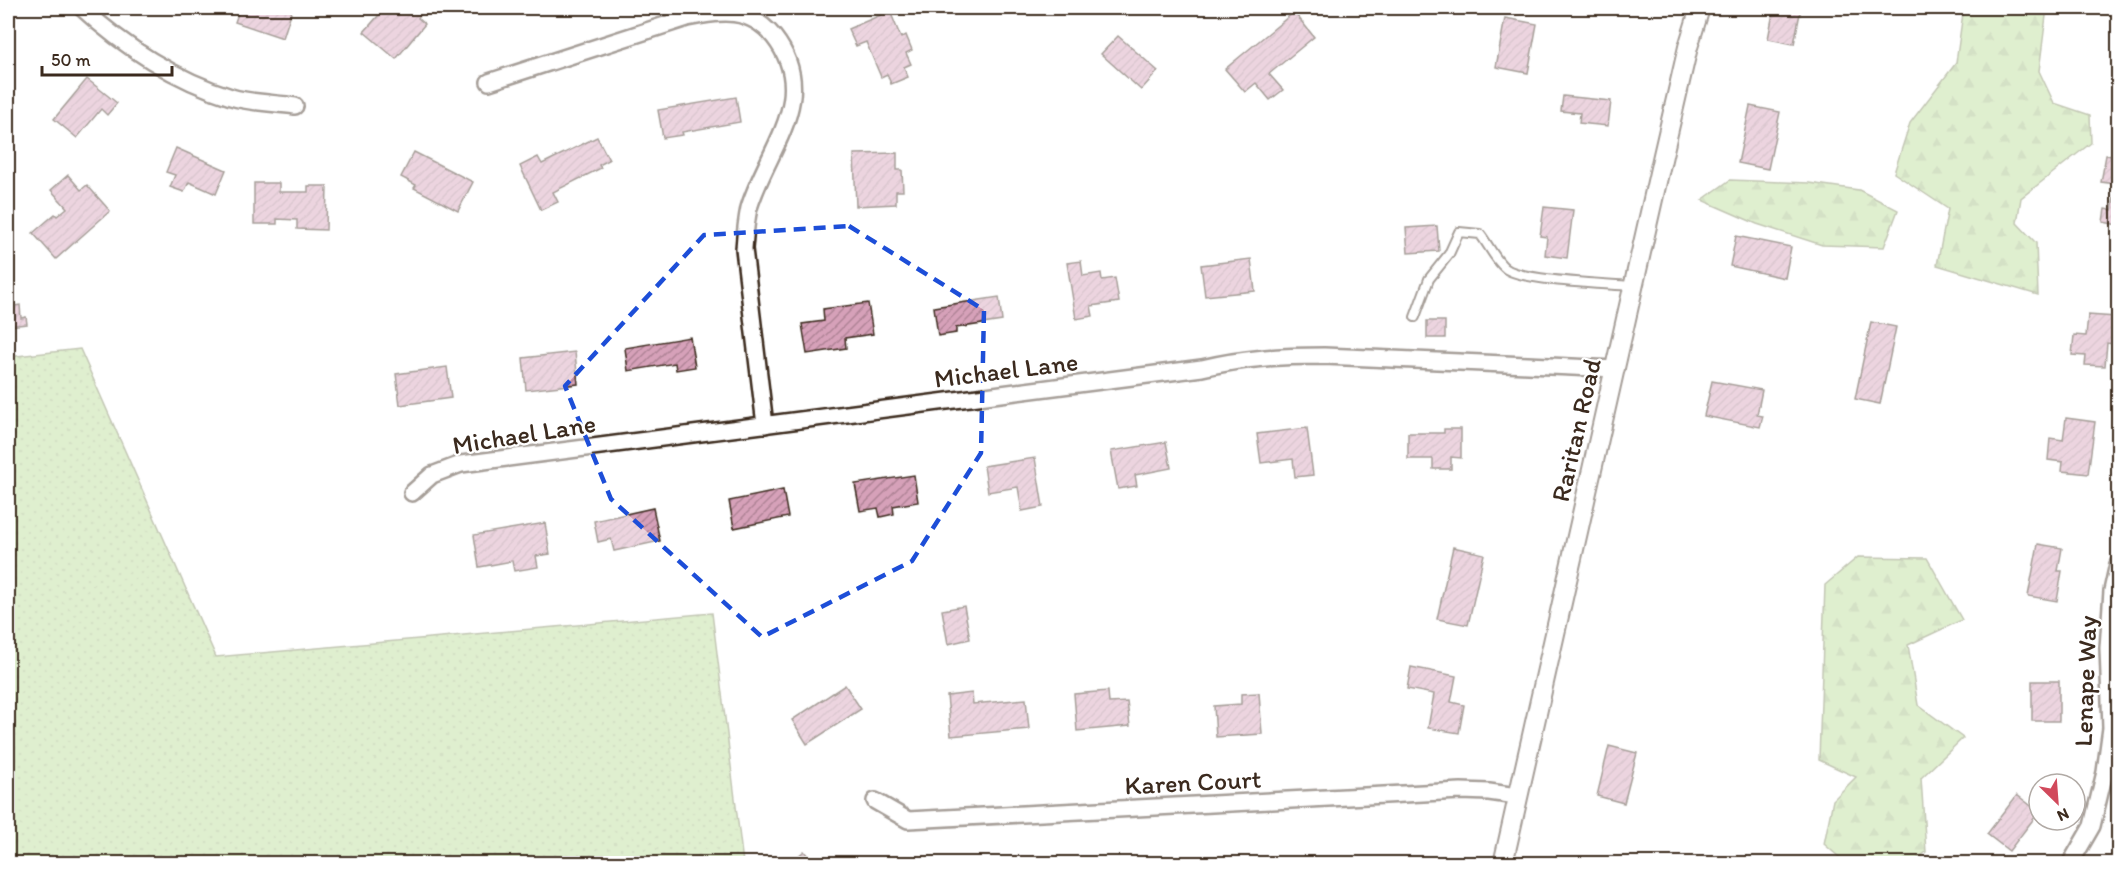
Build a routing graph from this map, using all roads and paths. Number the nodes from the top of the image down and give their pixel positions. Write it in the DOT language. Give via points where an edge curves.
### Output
graph roads {
  1 [pos="82,8"];
  2 [pos="1700,8"];
  3 [pos="489,82"];
  4 [pos="295,106"];
  5 [pos="1634,287"];
  6 [pos="1415,317"];
  7 [pos="1616,369"];
  8 [pos="765,425"];
  9 [pos="412,493"];
  10 [pos="2118,564"];
  11 [pos="1517,796"];
  12 [pos="875,801"];
  13 [pos="1503,864"];
  14 [pos="2070,864"];
  1 -- 4 [label="street" via="136,50 192,82 234,98"];
  2 -- 5 [label="street, Raritan Road"];
  3 -- 8 [label="street" via="713,12 752,17 766,26 787,57 793,91 783,134 753,199 745,228 744,249"];
  5 -- 6 [label="lane" via="1536,279 1506,268 1480,234 1459,232 1449,254 1429,279"];
  5 -- 7 [label="street, Raritan Road"];
  7 -- 8 [label="street, Michael Lane" via="1279,356"];
  7 -- 11 [label="street, Raritan Road"];
  8 -- 9 [label="street, Michael Lane" via="461,464 432,474"];
  10 -- 14 [label="street, Lenape Way" via="2108,648 2111,728 2105,772 2092,826"];
  11 -- 12 [label="street, Karen Court" via="1461,791 908,820"];
  11 -- 13 [label="street, Raritan Road"];
}
